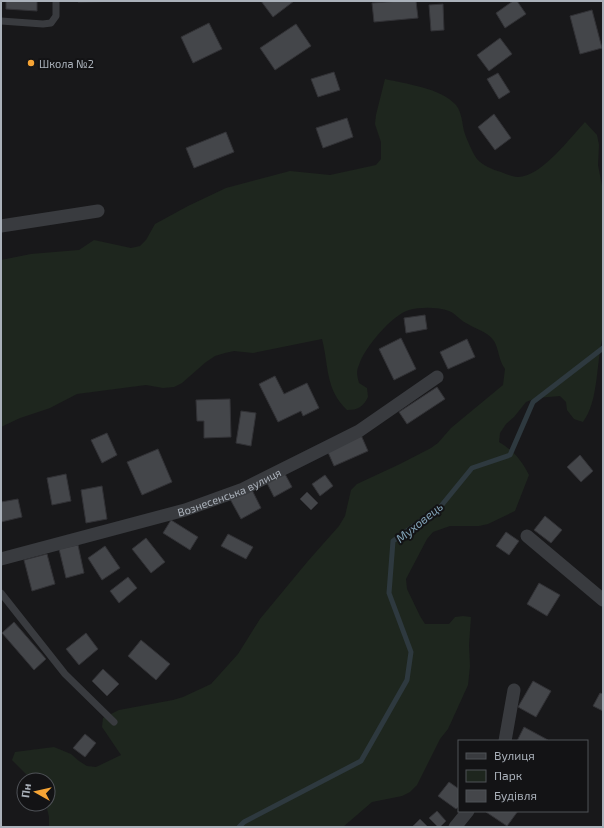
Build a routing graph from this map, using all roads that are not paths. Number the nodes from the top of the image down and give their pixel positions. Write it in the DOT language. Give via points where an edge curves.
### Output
graph roads {
  1 [pos="56,1"];
  2 [pos="1,21"];
  3 [pos="98,211"];
  4 [pos="1,226"];
  5 [pos="437,377"];
  6 [pos="527,536"];
  7 [pos="1,559"];
  8 [pos="1,593"];
  9 [pos="603,600"];
  10 [pos="514,690"];
  11 [pos="114,722"];
  12 [pos="505,740"];
  13 [pos="467,812"];
  14 [pos="455,827"];
  1 -- 2 [label="lane" via="56,16 51,23"];
  3 -- 4 [label="street"];
  5 -- 7 [label="street, Вознесенська вулиця" via="359,431 242,489 185,510"];
  6 -- 9 [label="street"];
  8 -- 11 [label="lane" via="65,674"];
  10 -- 12 [label="street"];
  13 -- 14 [label="street"];
}
